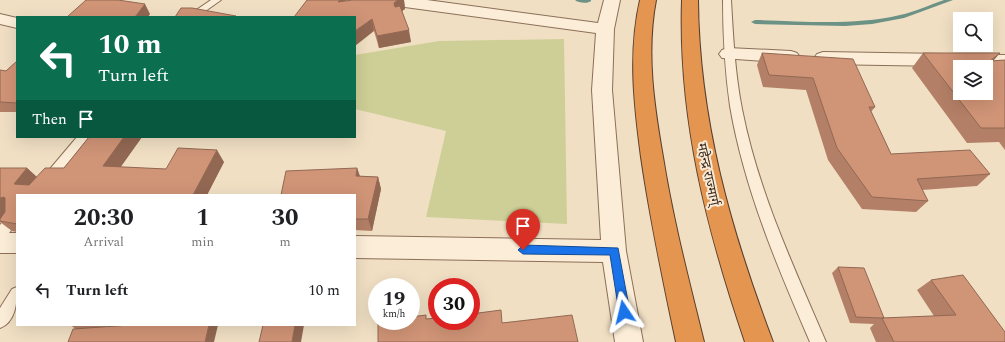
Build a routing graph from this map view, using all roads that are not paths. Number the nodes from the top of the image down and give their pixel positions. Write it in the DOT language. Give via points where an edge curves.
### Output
graph roads {
  1 [pos="217,0"];
  2 [pos="390,0"];
  3 [pos="612,0"];
  4 [pos="648,0"];
  5 [pos="690,0"];
  6 [pos="727,0"];
  7 [pos="193,16"];
  8 [pos="0,19"];
  9 [pos="16,23"];
  10 [pos="605,29"];
  11 [pos="728,54"];
  12 [pos="1005,61"];
  13 [pos="83,138"];
  14 [pos="35,194"];
  15 [pos="16,215"];
  16 [pos="0,234"];
  17 [pos="0,243"];
  18 [pos="16,243"];
  19 [pos="356,247"];
  20 [pos="614,251"];
  21 [pos="16,296"];
  22 [pos="0,321"];
  23 [pos="630,342"];
  24 [pos="690,342"];
  25 [pos="759,342"];
  26 [pos="818,342"];
  1 -- 7 [label="lane"];
  2 -- 10 [label="street"];
  3 -- 10 [label="street"];
  4 -- 24 [label="highway" via="643,40 643,76 650,143 662,218"];
  5 -- 25 [label="highway, महेन्द्र राज्मार्ग्" via="691,67 702,143 720,224"];
  6 -- 11 [label="lane"];
  8 -- 9 [label="street"];
  10 -- 20 [label="street" via="602,90"];
  11 -- 12 [label="street"];
  11 -- 26 [label="lane" via="739,123 757,189 795,291"];
  13 -- 14 [label="lane"];
  15 -- 16 [label="lane"];
  17 -- 18 [label="street"];
  19 -- 20 [label="street"];
  20 -- 23 [label="street"];
  21 -- 22 [label="lane"];
}
